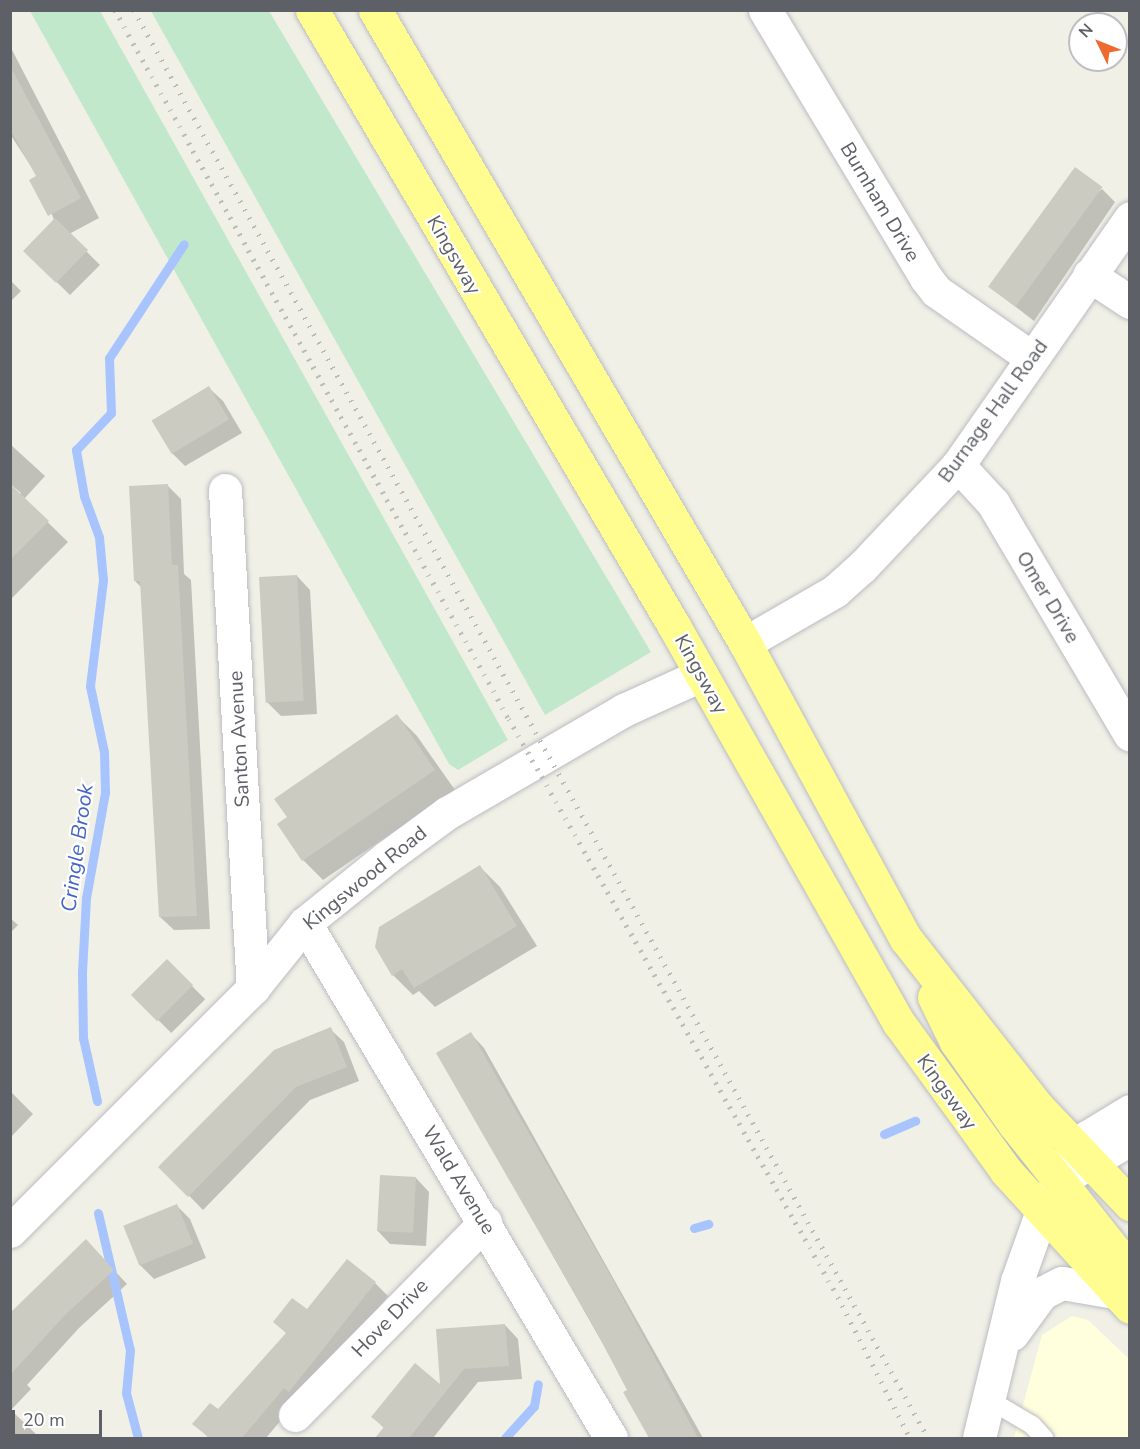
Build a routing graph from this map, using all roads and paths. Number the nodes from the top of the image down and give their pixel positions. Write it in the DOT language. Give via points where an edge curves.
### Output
graph roads {
  1 [pos="312,10"];
  2 [pos="375,10"];
  3 [pos="765,10"];
  4 [pos="1130,218"];
  5 [pos="1089,275"];
  6 [pos="1130,302"];
  7 [pos="1032,358"];
  8 [pos="958,465"];
  9 [pos="225,490"];
  10 [pos="745,643"];
  11 [pos="701,675"];
  12 [pos="1130,735"];
  13 [pos="305,923"];
  14 [pos="906,939"];
  15 [pos="253,988"];
  16 [pos="1130,1111"];
  17 [pos="1130,1139"];
  18 [pos="1083,1155"];
  19 [pos="1057,1182"];
  20 [pos="1130,1204"];
  21 [pos="1041,1214"];
  22 [pos="485,1222"];
  23 [pos="10,1231"];
  24 [pos="1124,1290"];
  25 [pos="1004,1347"];
  26 [pos="988,1399"];
  27 [pos="295,1415"];
  28 [pos="611,1438"];
  29 [pos="979,1438"];
  30 [pos="1044,1438"];
  1 -- 11 [label="highway, Kingsway"];
  2 -- 10 [label="highway, Kingsway"];
  3 -- 7 [label="street, Burnham Drive" via="926,278 936,291"];
  4 -- 5 [label="street, Burnage Hall Road"];
  5 -- 6 [label="street"];
  5 -- 7 [label="street, Burnage Hall Road"];
  7 -- 8 [label="street, Burnage Hall Road"];
  8 -- 10 [label="street, Burnage Hall Road" via="842,585"];
  8 -- 12 [label="street, Omer Drive" via="993,503"];
  9 -- 15 [label="street, Santon Avenue"];
  10 -- 14 [label="highway, Kingsway"];
  11 -- 13 [label="street, Kingswood Road" via="624,710 447,813"];
  11 -- 21 [label="highway, Kingsway" via="899,1023 950,1098"];
  13 -- 15 [label="street, Kingswood Road"];
  13 -- 22 [label="street, Wald Avenue"];
  14 -- 18 [label="highway, Kingsway" via="1036,1105"];
  14 -- 19 [label="highway, Kingsway" via="956,1042"];
  15 -- 23 [label="street, Kingswood Road"];
  16 -- 18 [label="street" via="1087,1137"];
  17 -- 18 [label="street"];
  18 -- 19 [label="street"];
  18 -- 20 [label="highway, Kingsway"];
  19 -- 21 [label="street"];
  19 -- 24 [label="highway, Kingsway"];
  21 -- 24 [label="highway, Kingsway"];
  21 -- 25 [label="street" via="1017,1281"];
  22 -- 27 [label="street, Hove Drive"];
  22 -- 28 [label="street, Wald Avenue"];
  24 -- 25 [label="street" via="1075,1282 1042,1293"];
  25 -- 26 [label="street"];
  26 -- 29 [label="street"];
  26 -- 30 [label="lane" via="1032,1425"];
}
